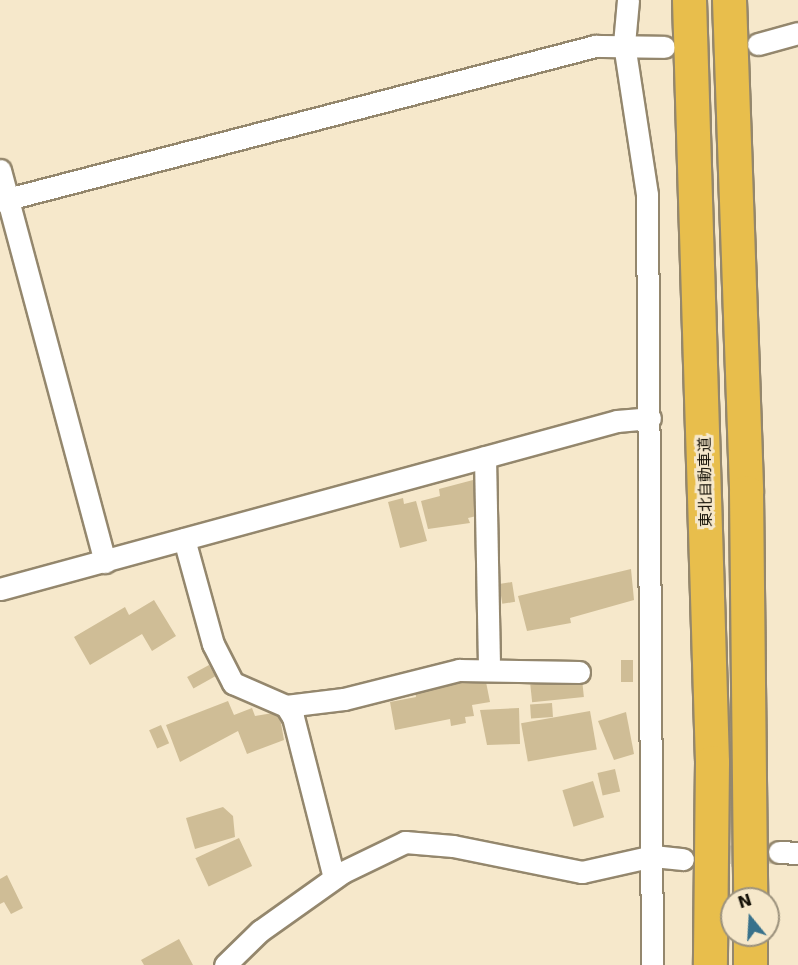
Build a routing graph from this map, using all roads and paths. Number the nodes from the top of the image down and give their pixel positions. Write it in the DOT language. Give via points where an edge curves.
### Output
graph roads {
  1 [pos="627,0"];
  2 [pos="689,0"];
  3 [pos="729,0"];
  4 [pos="798,33"];
  5 [pos="624,44"];
  6 [pos="758,44"];
  7 [pos="664,47"];
  8 [pos="0,170"];
  9 [pos="4,200"];
  10 [pos="650,418"];
  11 [pos="485,457"];
  12 [pos="184,539"];
  13 [pos="105,562"];
  14 [pos="0,589"];
  15 [pos="489,668"];
  16 [pos="579,672"];
  17 [pos="286,706"];
  18 [pos="653,856"];
  19 [pos="683,860"];
  20 [pos="334,878"];
  21 [pos="750,887"];
  22 [pos="750,947"];
  23 [pos="225,965"];
  24 [pos="652,965"];
  25 [pos="710,965"];
  26 [pos="750,965"];
  1 -- 5 [label="street"];
  2 -- 25 [label="highway, 東北自動車道" via="712,750"];
  3 -- 21 [label="highway" via="746,492"];
  4 -- 6 [label="street"];
  5 -- 7 [label="street"];
  5 -- 9 [label="street" via="595,46"];
  5 -- 10 [label="street" via="646,195"];
  8 -- 9 [label="street"];
  9 -- 13 [label="street"];
  10 -- 11 [label="street" via="617,421"];
  10 -- 18 [label="street" via="647,640"];
  11 -- 12 [label="street"];
  11 -- 15 [label="street"];
  12 -- 13 [label="street"];
  12 -- 17 [label="street" via="213,644 233,683"];
  13 -- 14 [label="street"];
  15 -- 16 [label="street"];
  15 -- 17 [label="street"];
  17 -- 20 [label="street"];
  18 -- 19 [label="street"];
  18 -- 20 [label="street" via="582,873 453,846 405,842"];
  18 -- 24 [label="street"];
  20 -- 23 [label="street" via="260,931"];
  22 -- 26 [label="highway"];
}
